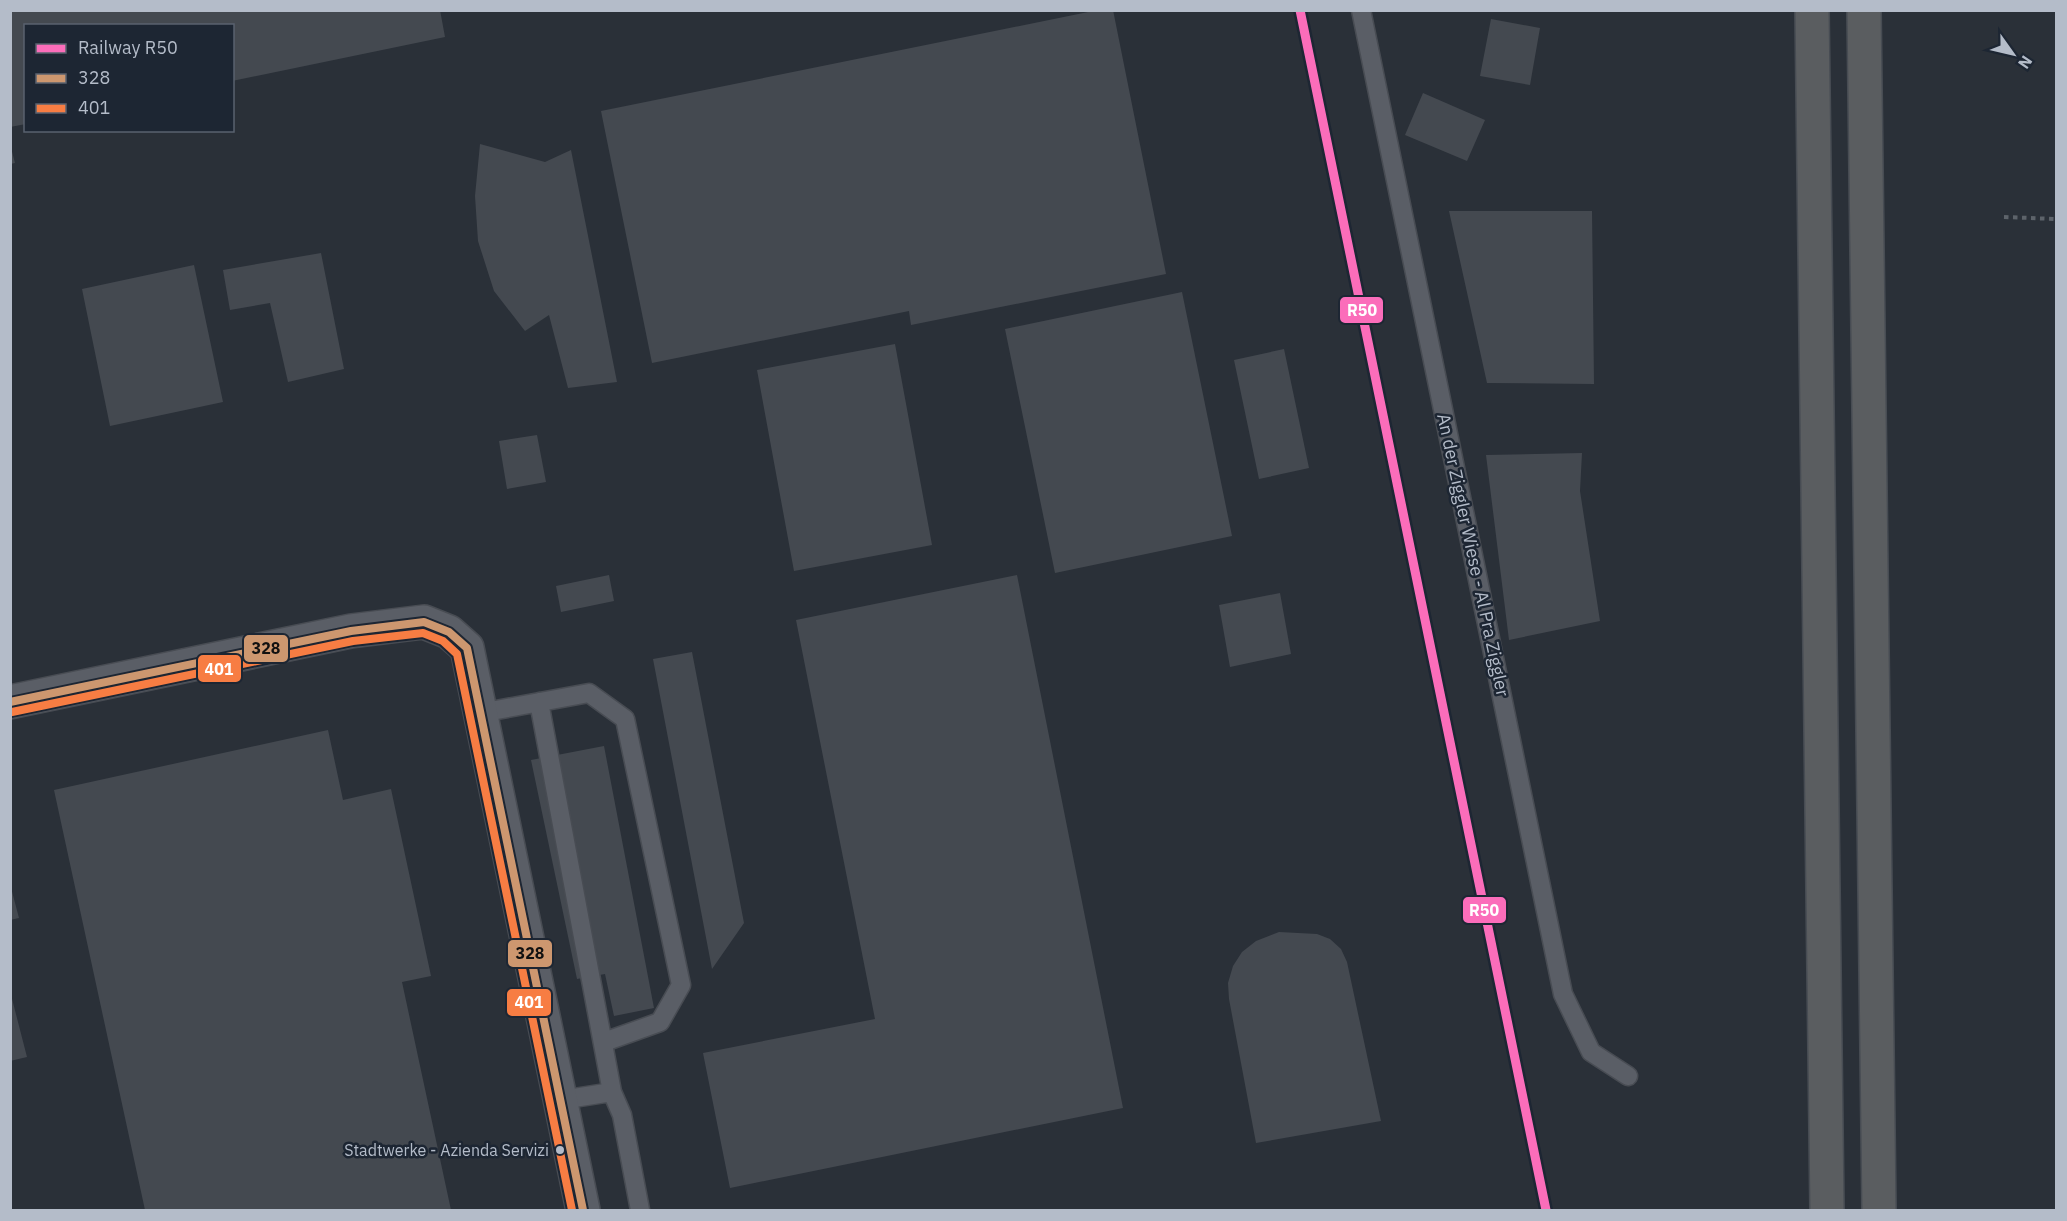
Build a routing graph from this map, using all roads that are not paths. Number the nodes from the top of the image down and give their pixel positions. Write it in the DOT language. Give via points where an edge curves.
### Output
graph roads {
  1 [pos="1362,10"];
  2 [pos="1812,10"];
  3 [pos="1864,10"];
  4 [pos="10,702"];
  5 [pos="539,702"];
  6 [pos="480,713"];
  7 [pos="604,1042"];
  8 [pos="1628,1076"];
  9 [pos="612,1092"];
  10 [pos="561,1100"];
  11 [pos="584,1210"];
  12 [pos="640,1210"];
  13 [pos="1827,1210"];
  14 [pos="1878,1210"];
  1 -- 8 [label="lane, An der Ziggler Wiese - Al Pra Ziggler" via="1563,994 1591,1052"];
  2 -- 13 [label="highway"];
  3 -- 14 [label="highway"];
  4 -- 6 [label="street" via="351,631 424,622 449,632 467,648"];
  5 -- 6 [label="lane"];
  5 -- 7 [label="lane"];
  5 -- 7 [label="lane" via="590,693 625,719 681,984 660,1022"];
  6 -- 10 [label="street"];
  7 -- 9 [label="lane"];
  9 -- 10 [label="lane"];
  9 -- 12 [label="lane" via="622,1115"];
  10 -- 11 [label="street"];
}
